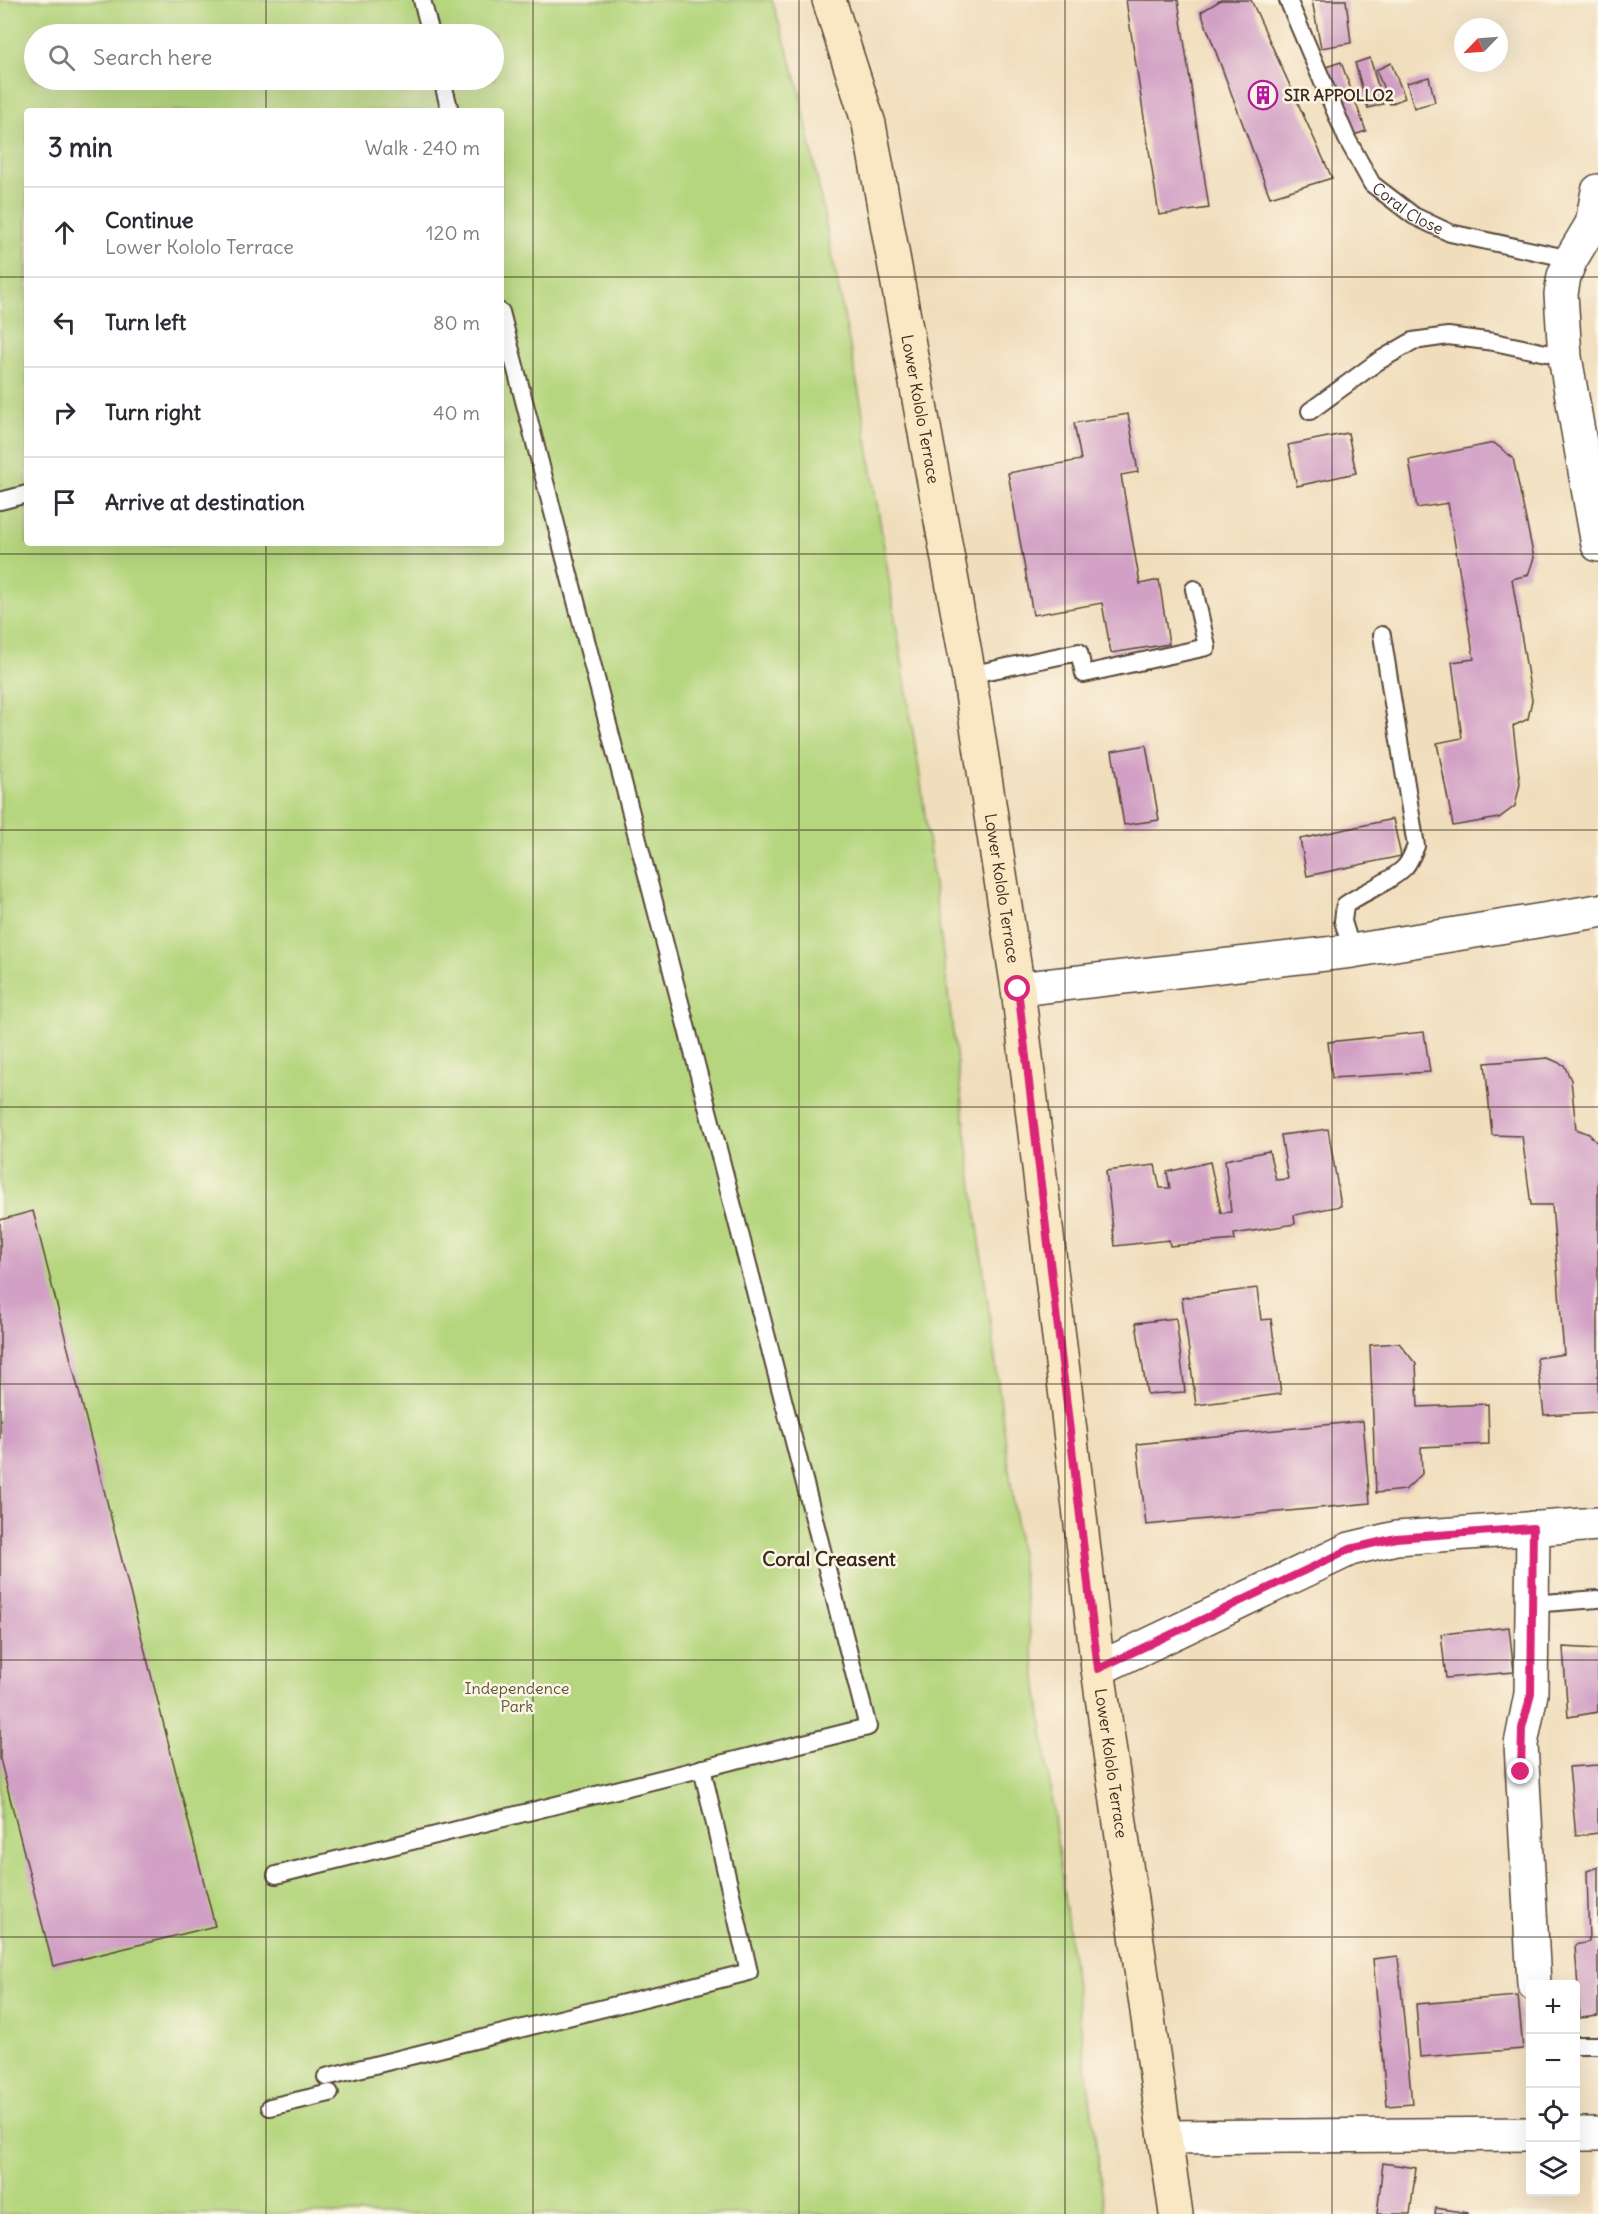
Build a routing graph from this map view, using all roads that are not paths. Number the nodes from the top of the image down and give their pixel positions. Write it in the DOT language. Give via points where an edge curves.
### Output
graph roads {
  1 [pos="422,0"];
  2 [pos="829,0"];
  3 [pos="1288,0"];
  4 [pos="428,24"];
  5 [pos="445,90"];
  6 [pos="449,108"];
  7 [pos="1598,191"];
  8 [pos="1571,260"];
  9 [pos="504,337"];
  10 [pos="1564,357"];
  11 [pos="508,370"];
  12 [pos="1310,411"];
  13 [pos="24,495"];
  14 [pos="0,501"];
  15 [pos="1598,545"];
  16 [pos="1194,589"];
  17 [pos="1382,635"];
  18 [pos="969,675"];
  19 [pos="1598,911"];
  20 [pos="1352,951"];
  21 [pos="1018,989"];
  22 [pos="1598,1524"];
  23 [pos="1533,1528"];
  24 [pos="1598,1599"];
  25 [pos="1531,1604"];
  26 [pos="1098,1669"];
  27 [pos="702,1768"];
  28 [pos="276,1875"];
  29 [pos="1534,1980"];
  30 [pos="1580,2045"];
  31 [pos="1598,2045"];
  32 [pos="270,2107"];
  33 [pos="1526,2134"];
  34 [pos="1580,2134"];
  35 [pos="1598,2134"];
  36 [pos="1165,2137"];
  37 [pos="1176,2214"];
  1 -- 4 [label="lane"];
  2 -- 18 [label="street, Lower Kololo Terrace" via="869,124"];
  3 -- 8 [label="lane, Coral Close" via="1347,139 1372,184 1414,216 1450,233"];
  5 -- 6 [label="lane"];
  7 -- 8 [label="street" via="1592,224"];
  8 -- 10 [label="street" via="1561,294"];
  9 -- 11 [label="lane"];
  10 -- 12 [label="lane" via="1448,336 1413,341"];
  10 -- 15 [label="street"];
  11 -- 27 [label="lane" via="868,1726"];
  13 -- 14 [label="lane"];
  16 -- 18 [label="lane" via="1207,647 1084,674 1079,652"];
  17 -- 20 [label="lane" via="1416,846 1406,866 1345,905 1343,921"];
  18 -- 21 [label="street, Lower Kololo Terrace"];
  19 -- 20 [label="street"];
  20 -- 21 [label="street"];
  21 -- 26 [label="street, Lower Kololo Terrace"];
  22 -- 23 [label="street"];
  23 -- 25 [label="street"];
  23 -- 26 [label="street" via="1396,1538 1350,1549"];
  24 -- 25 [label="lane"];
  25 -- 29 [label="street" via="1531,1694 1522,1728 1521,1763"];
  26 -- 36 [label="street, Lower Kololo Terrace"];
  27 -- 28 [label="lane"];
  27 -- 32 [label="lane" via="749,1972 328,2085"];
  30 -- 31 [label="lane"];
  33 -- 36 [label="street"];
  34 -- 35 [label="street"];
  36 -- 37 [label="street, Lower Kololo Terrace"];
}
